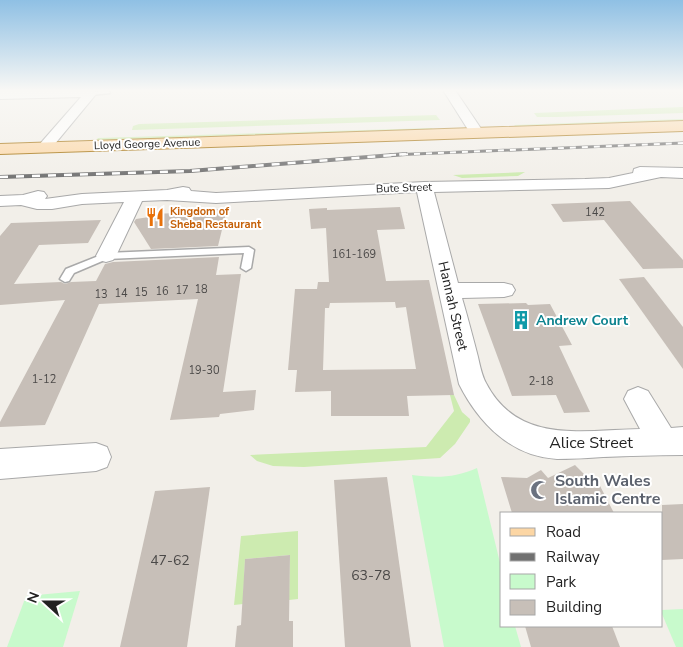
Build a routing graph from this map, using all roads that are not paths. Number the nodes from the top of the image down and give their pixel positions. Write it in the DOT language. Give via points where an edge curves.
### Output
graph roads {
  1 [pos="68,120"];
  2 [pos="469,120"];
  3 [pos="610,120"];
  4 [pos="683,126"];
  5 [pos="474,128"];
  6 [pos="0,138"];
  7 [pos="49,142"];
  8 [pos="0,149"];
  9 [pos="683,173"];
  10 [pos="424,187"];
  11 [pos="136,196"];
  12 [pos="1,203"];
  13 [pos="106,256"];
  14 [pos="246,268"];
  15 [pos="64,279"];
  16 [pos="504,290"];
  17 [pos="449,291"];
  18 [pos="638,399"];
  19 [pos="495,419"];
  20 [pos="673,442"];
  21 [pos="96,457"];
  22 [pos="0,464"];
  1 -- 7 [label="street"];
  2 -- 5 [label="street"];
  3 -- 5 [label="main road, Lloyd George Avenue"];
  4 -- 5 [label="main road, Lloyd George Avenue"];
  5 -- 7 [label="main road, Lloyd George Avenue"];
  6 -- 7 [label="main road, Lloyd George Avenue"];
  7 -- 8 [label="main road, Lloyd George Avenue"];
  9 -- 10 [label="street, Bute Street" via="655,174 609,183"];
  10 -- 11 [label="street, Bute Street" via="216,198"];
  10 -- 17 [label="street, Hannah Street"];
  11 -- 12 [label="street, Bute Street" via="71,202 30,204 23,200"];
  11 -- 13 [label="street"];
  13 -- 14 [label="lane" via="249,250"];
  13 -- 15 [label="lane" via="70,271"];
  16 -- 17 [label="street"];
  17 -- 19 [label="street, Hannah Street" via="472,384"];
  18 -- 20 [label="street, Alice Street"];
  19 -- 20 [label="street, Alice Street" via="540,443"];
  21 -- 22 [label="street"];
}
